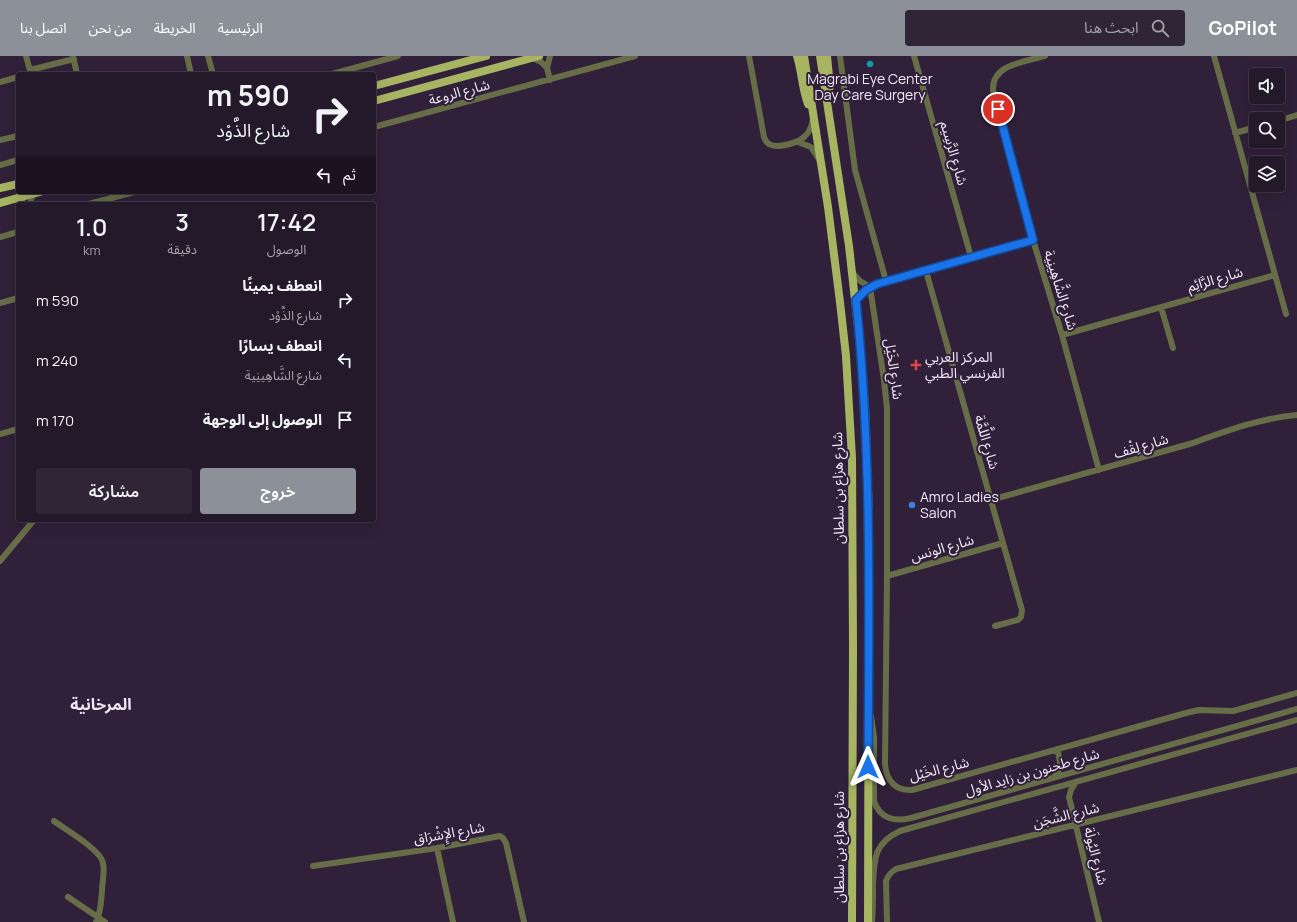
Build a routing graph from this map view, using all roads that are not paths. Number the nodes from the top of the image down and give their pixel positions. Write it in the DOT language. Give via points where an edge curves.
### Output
graph roads {
  1 [pos="26,56"];
  2 [pos="187,56"];
  3 [pos="208,56"];
  4 [pos="398,56"];
  5 [pos="486,56"];
  6 [pos="550,56"];
  7 [pos="635,56"];
  8 [pos="749,56"];
  9 [pos="797,56"];
  10 [pos="804,56"];
  11 [pos="820,56"];
  12 [pos="827,56"];
  13 [pos="840,56"];
  14 [pos="914,56"];
  15 [pos="1045,56"];
  16 [pos="1214,56"];
  17 [pos="536,57"];
  18 [pos="73,58"];
  19 [pos="547,68"];
  20 [pos="31,72"];
  21 [pos="34,72"];
  22 [pos="76,72"];
  23 [pos="191,72"];
  24 [pos="212,72"];
  25 [pos="339,72"];
  26 [pos="16,78"];
  27 [pos="550,80"];
  28 [pos="0,82"];
  29 [pos="376,85"];
  30 [pos="376,100"];
  31 [pos="828,109"];
  32 [pos="813,115"];
  33 [pos="1297,115"];
  34 [pos="1285,119"];
  35 [pos="376,126"];
  36 [pos="1249,129"];
  37 [pos="1235,133"];
  38 [pos="16,136"];
  39 [pos="0,140"];
  40 [pos="798,142"];
  41 [pos="16,161"];
  42 [pos="822,164"];
  43 [pos="0,165"];
  44 [pos="16,184"];
  45 [pos="0,188"];
  46 [pos="33,194"];
  47 [pos="127,194"];
  48 [pos="16,198"];
  49 [pos="22,202"];
  50 [pos="97,202"];
  51 [pos="0,203"];
  52 [pos="16,233"];
  53 [pos="0,237"];
  54 [pos="1033,240"];
  55 [pos="971,257"];
  56 [pos="926,271"];
  57 [pos="852,272"];
  58 [pos="1275,275"];
  59 [pos="886,281"];
  60 [pos="870,287"];
  61 [pos="16,299"];
  62 [pos="856,300"];
  63 [pos="0,303"];
  64 [pos="1161,307"];
  65 [pos="1286,314"];
  66 [pos="1062,335"];
  67 [pos="1173,348"];
  68 [pos="1297,416"];
  69 [pos="16,430"];
  70 [pos="0,434"];
  71 [pos="1099,470"];
  72 [pos="991,500"];
  73 [pos="32,522"];
  74 [pos="1003,543"];
  75 [pos="0,561"];
  76 [pos="887,576"];
  77 [pos="995,626"];
  78 [pos="1297,693"];
  79 [pos="868,705"];
  80 [pos="1297,709"];
  81 [pos="1297,720"];
  82 [pos="1057,750"];
  83 [pos="1060,762"];
  84 [pos="1297,770"];
  85 [pos="1075,772"];
  86 [pos="1054,777"];
  87 [pos="1076,782"];
  88 [pos="1056,788"];
  89 [pos="1069,797"];
  90 [pos="54,821"];
  91 [pos="1076,825"];
  92 [pos="437,848"];
  93 [pos="313,866"];
  94 [pos="68,897"];
  95 [pos="97,920"];
  96 [pos="105,922"];
  97 [pos="454,922"];
  98 [pos="524,922"];
  99 [pos="852,922"];
  100 [pos="868,922"];
  101 [pos="872,922"];
  102 [pos="887,922"];
  103 [pos="1099,922"];
  1 -- 20 [label="street"];
  2 -- 23 [label="street"];
  3 -- 24 [label="street"];
  4 -- 25 [label="street"];
  5 -- 29 [label="main road"];
  6 -- 19 [label="street"];
  7 -- 27 [label="street, شارع الروعة"];
  8 -- 40 [label="street" via="766,141 774,146"];
  9 -- 32 [label="main road" via="804,94"];
  10 -- 32 [label="main road, شارع هزاع بن سلطان"];
  11 -- 31 [label="main road, شارع هزاع بن سلطان"];
  12 -- 31 [label="main road" via="831,91"];
  13 -- 59 [label="street" via="855,170"];
  14 -- 55 [label="street, شارع الرَّسِيم"];
  15 -- 54 [label="street, شارع الشَّاهِينِية" via="1003,69 997,75 993,86"];
  16 -- 37 [label="street"];
  17 -- 19 [label="street"];
  17 -- 30 [label="main road"];
  18 -- 21 [label="street"];
  18 -- 22 [label="street"];
  19 -- 27 [label="street"];
  26 -- 28 [label="street"];
  27 -- 35 [label="street, شارع الروعة"];
  31 -- 57 [label="main road, شارع هزاع بن سلطان"];
  32 -- 40 [label="street" via="808,134"];
  32 -- 42 [label="main road, شارع هزاع بن سلطان"];
  33 -- 34 [label="street"];
  36 -- 37 [label="street"];
  37 -- 58 [label="street"];
  38 -- 39 [label="street"];
  40 -- 42 [label="street" via="811,147"];
  41 -- 43 [label="street"];
  42 -- 99 [label="main road, شارع هزاع بن سلطان" via="846,356 852,458"];
  44 -- 45 [label="main road"];
  46 -- 48 [label="main road"];
  47 -- 50 [label="street"];
  48 -- 49 [label="street"];
  48 -- 51 [label="main road"];
  52 -- 53 [label="street"];
  54 -- 55 [label="street"];
  54 -- 66 [label="street, شارع الشَّاهِينِية"];
  55 -- 56 [label="street"];
  56 -- 59 [label="street"];
  56 -- 72 [label="street, شارع اللَّمَّة"];
  57 -- 60 [label="street"];
  57 -- 62 [label="main road, شارع هزاع بن سلطان"];
  58 -- 64 [label="street, شارع الرَّائِم"];
  58 -- 65 [label="street"];
  59 -- 60 [label="street"];
  60 -- 62 [label="street"];
  60 -- 76 [label="street, شارع الخَيْل" via="887,408"];
  61 -- 63 [label="street"];
  62 -- 79 [label="main road, شارع هزاع بن سلطان" via="865,407 868,494"];
  64 -- 66 [label="street, شارع الرَّائِم"];
  64 -- 67 [label="street"];
  66 -- 71 [label="street, شارع الشَّاهِينِية"];
  68 -- 71 [label="street, شارع لِقْف" via="1267,420"];
  69 -- 70 [label="street"];
  71 -- 72 [label="street, شارع لِقْف"];
  72 -- 74 [label="street, شارع اللَّمَّة"];
  73 -- 75 [label="street"];
  74 -- 76 [label="street, شارع الونس"];
  74 -- 77 [label="street, شارع اللَّمَّة" via="1022,614 1018,620"];
  76 -- 82 [label="street, شارع الخَيْل" via="885,764 891,782 902,790 912,790"];
  78 -- 82 [label="street, شارع الخَيْل" via="1233,711 1192,712"];
  79 -- 86 [label="street, شارع طحنون بن زايد الأول" via="874,730 874,801 878,810 888,818 899,821"];
  79 -- 100 [label="main road, شارع هزاع بن سلطان"];
  80 -- 85 [label="street, شارع طحنون بن زايد الأول"];
  81 -- 87 [label="street, شارع طحنون بن زايد الأول"];
  82 -- 83 [label="street"];
  83 -- 85 [label="street"];
  83 -- 86 [label="street" via="1059,770"];
  84 -- 91 [label="street, شارع الشَّجَن"];
  85 -- 86 [label="street, شارع طحنون بن زايد الأول"];
  87 -- 88 [label="street, شارع طحنون بن زايد الأول"];
  87 -- 89 [label="street"];
  88 -- 89 [label="street"];
  88 -- 101 [label="street, شارع طحنون بن زايد الأول" via="900,831 889,838 874,858"];
  89 -- 91 [label="street, شارع اليُولَة"];
  90 -- 95 [label="street" via="97,852 102,859 104,869"];
  91 -- 102 [label="street, شارع الشَّجَن" via="896,869 886,880"];
  91 -- 103 [label="street, شارع اليُولَة"];
  92 -- 93 [label="street, شارع الإِشْرَاق"];
  92 -- 97 [label="street"];
  92 -- 98 [label="street, شارع الإِشْرَاق" via="496,836 503,838"];
  94 -- 95 [label="street"];
  95 -- 96 [label="street"];
}
